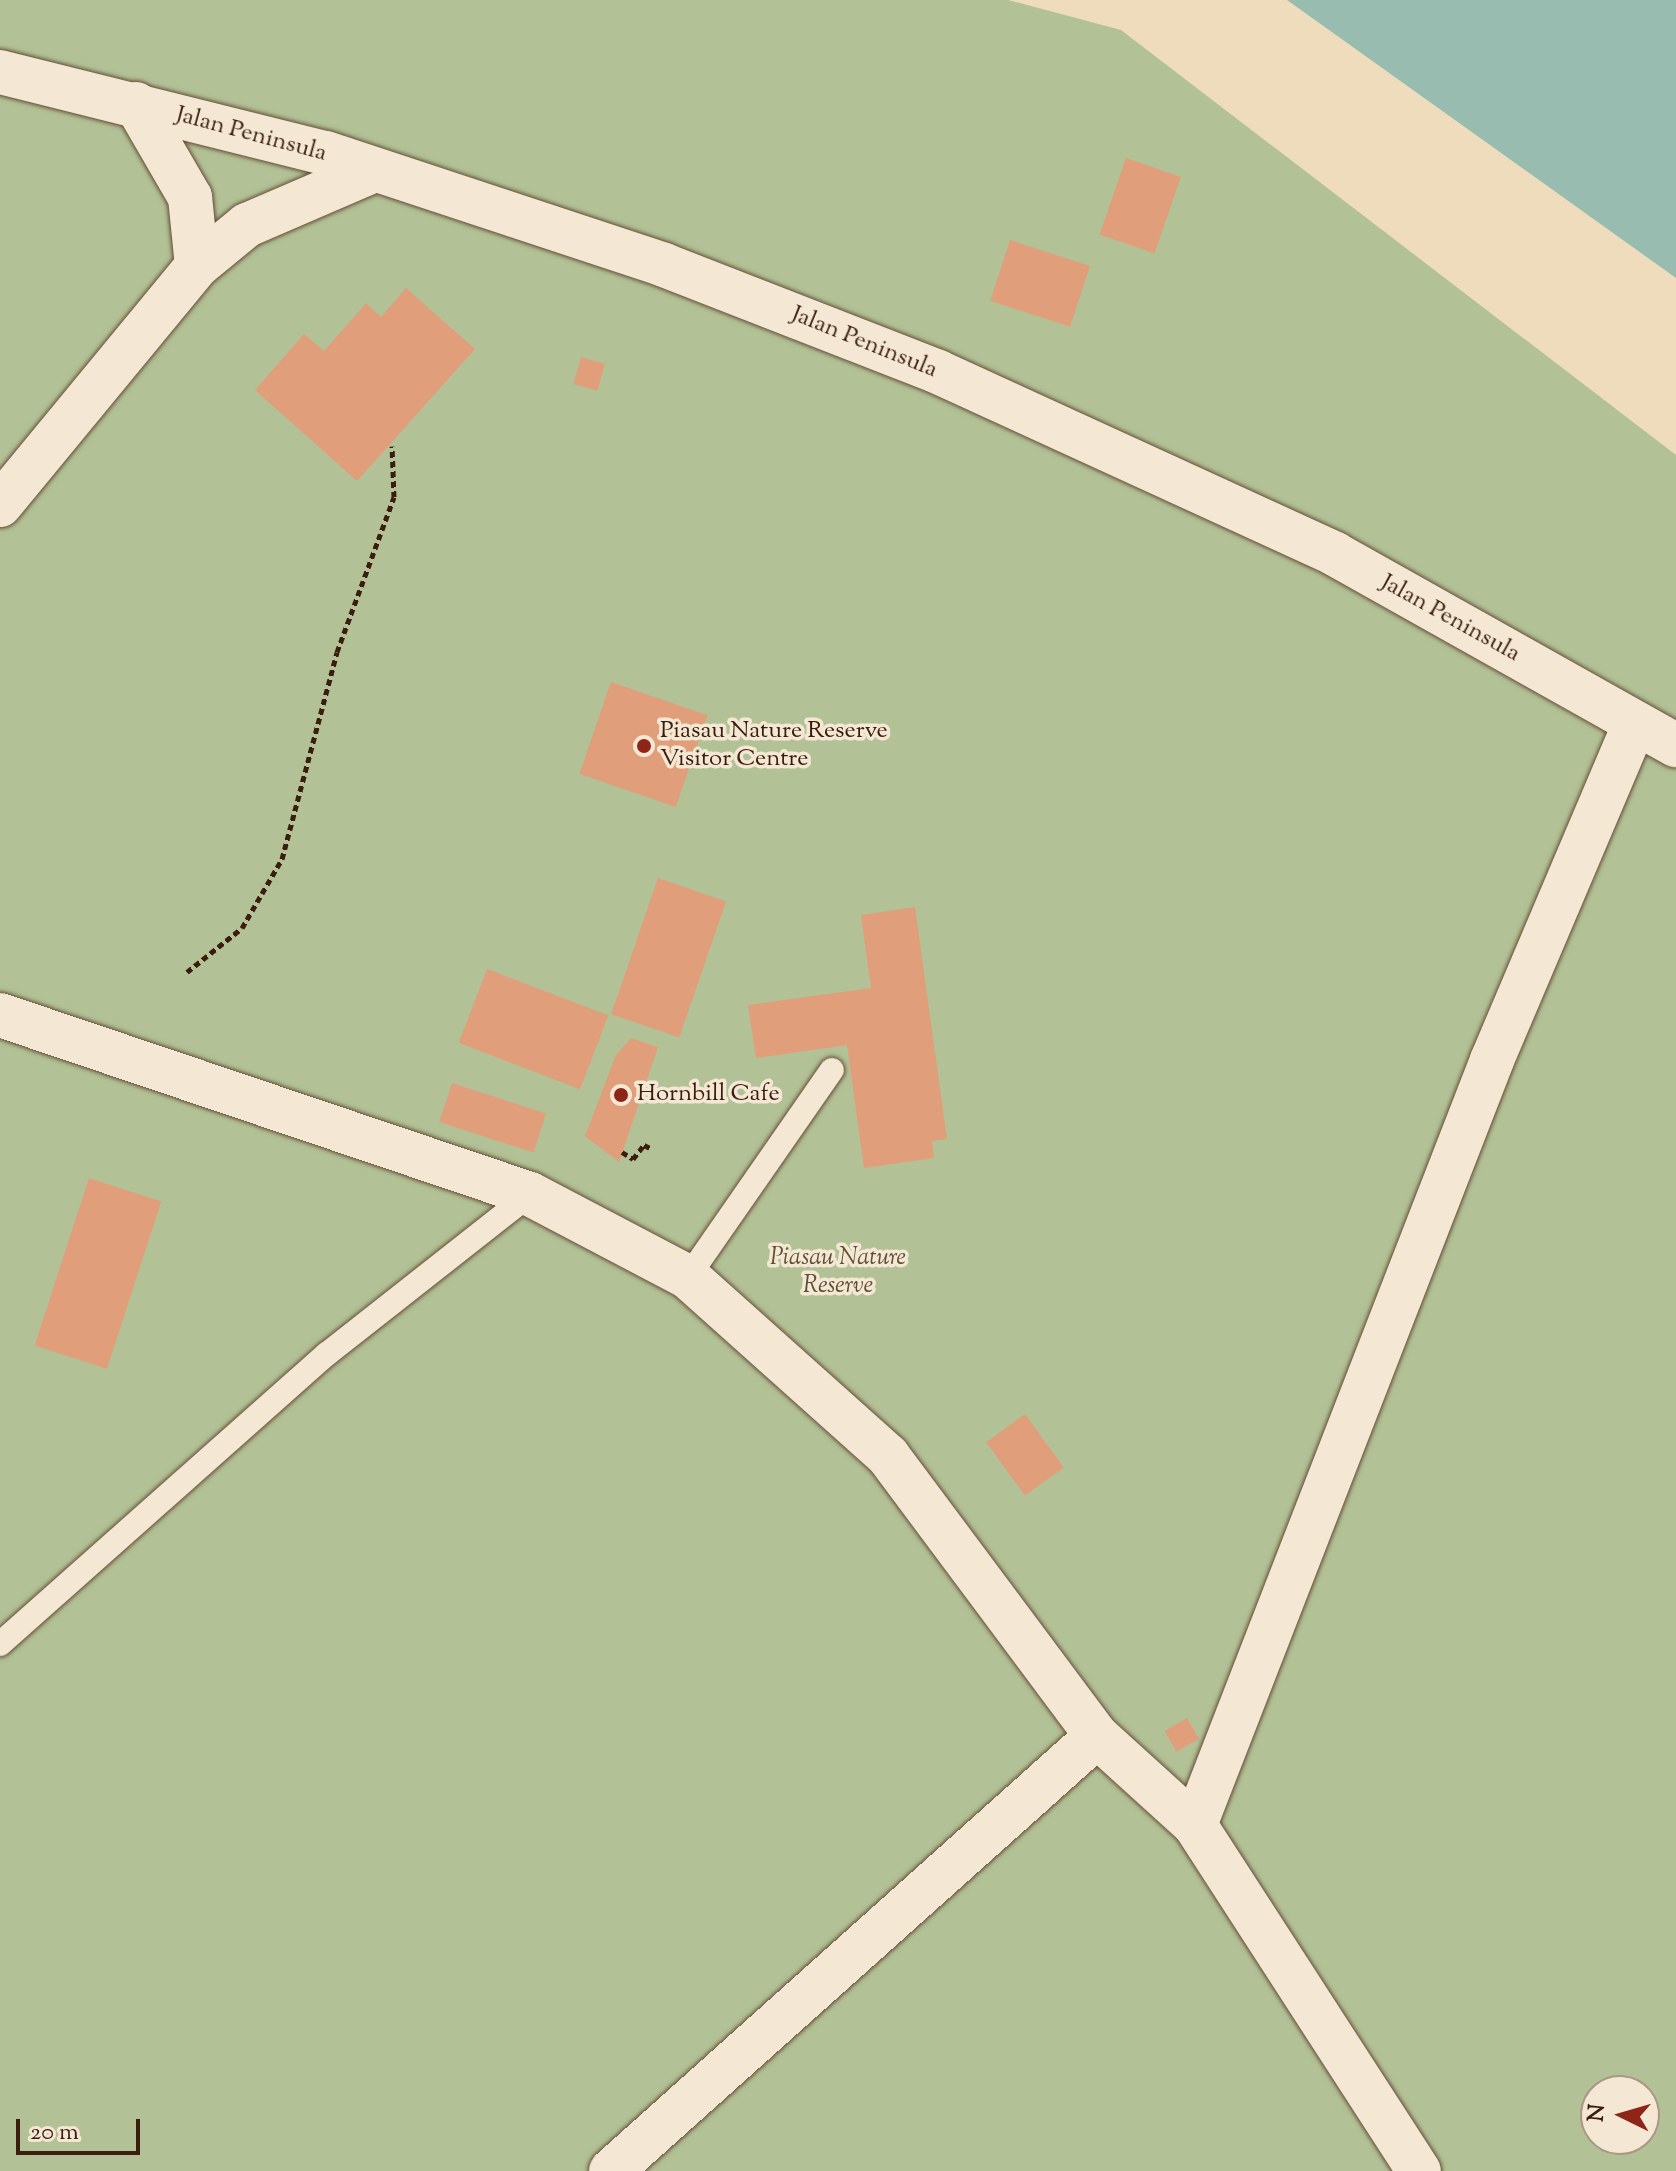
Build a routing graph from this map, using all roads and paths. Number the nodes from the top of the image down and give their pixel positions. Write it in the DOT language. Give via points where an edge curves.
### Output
graph roads {
  1 [pos="0,72"];
  2 [pos="136,104"];
  3 [pos="368,173"];
  4 [pos="197,266"];
  5 [pos="392,446"];
  6 [pos="0,505"];
  7 [pos="1635,723"];
  8 [pos="1676,745"];
  9 [pos="187,972"];
  10 [pos="0,1015"];
  11 [pos="832,1070"];
  12 [pos="652,1149"];
  13 [pos="622,1152"];
  14 [pos="530,1194"];
  15 [pos="688,1277"];
  16 [pos="0,1644"];
  17 [pos="1097,1736"];
  18 [pos="1195,1825"];
  19 [pos="611,2171"];
  20 [pos="1419,2171"];
  1 -- 2 [label="street, Jalan Peninsula"];
  2 -- 3 [label="street, Jalan Peninsula" via="253,131"];
  2 -- 4 [label="street" via="190,197"];
  3 -- 4 [label="street" via="247,225"];
  3 -- 7 [label="street, Jalan Peninsula" via="664,265 938,372 1335,554"];
  4 -- 6 [label="street"];
  5 -- 9 [label="path" via="394,497 337,652 282,859 242,928"];
  7 -- 8 [label="street, Jalan Peninsula"];
  7 -- 18 [label="street" via="1492,1060"];
  10 -- 14 [label="street"];
  11 -- 15 [label="lane"];
  12 -- 13 [label="path" via="644,1145 633,1159"];
  14 -- 15 [label="street"];
  14 -- 16 [label="lane" via="327,1354"];
  15 -- 17 [label="street" via="888,1456"];
  17 -- 18 [label="street"];
  17 -- 19 [label="street"];
  18 -- 20 [label="street"];
}
